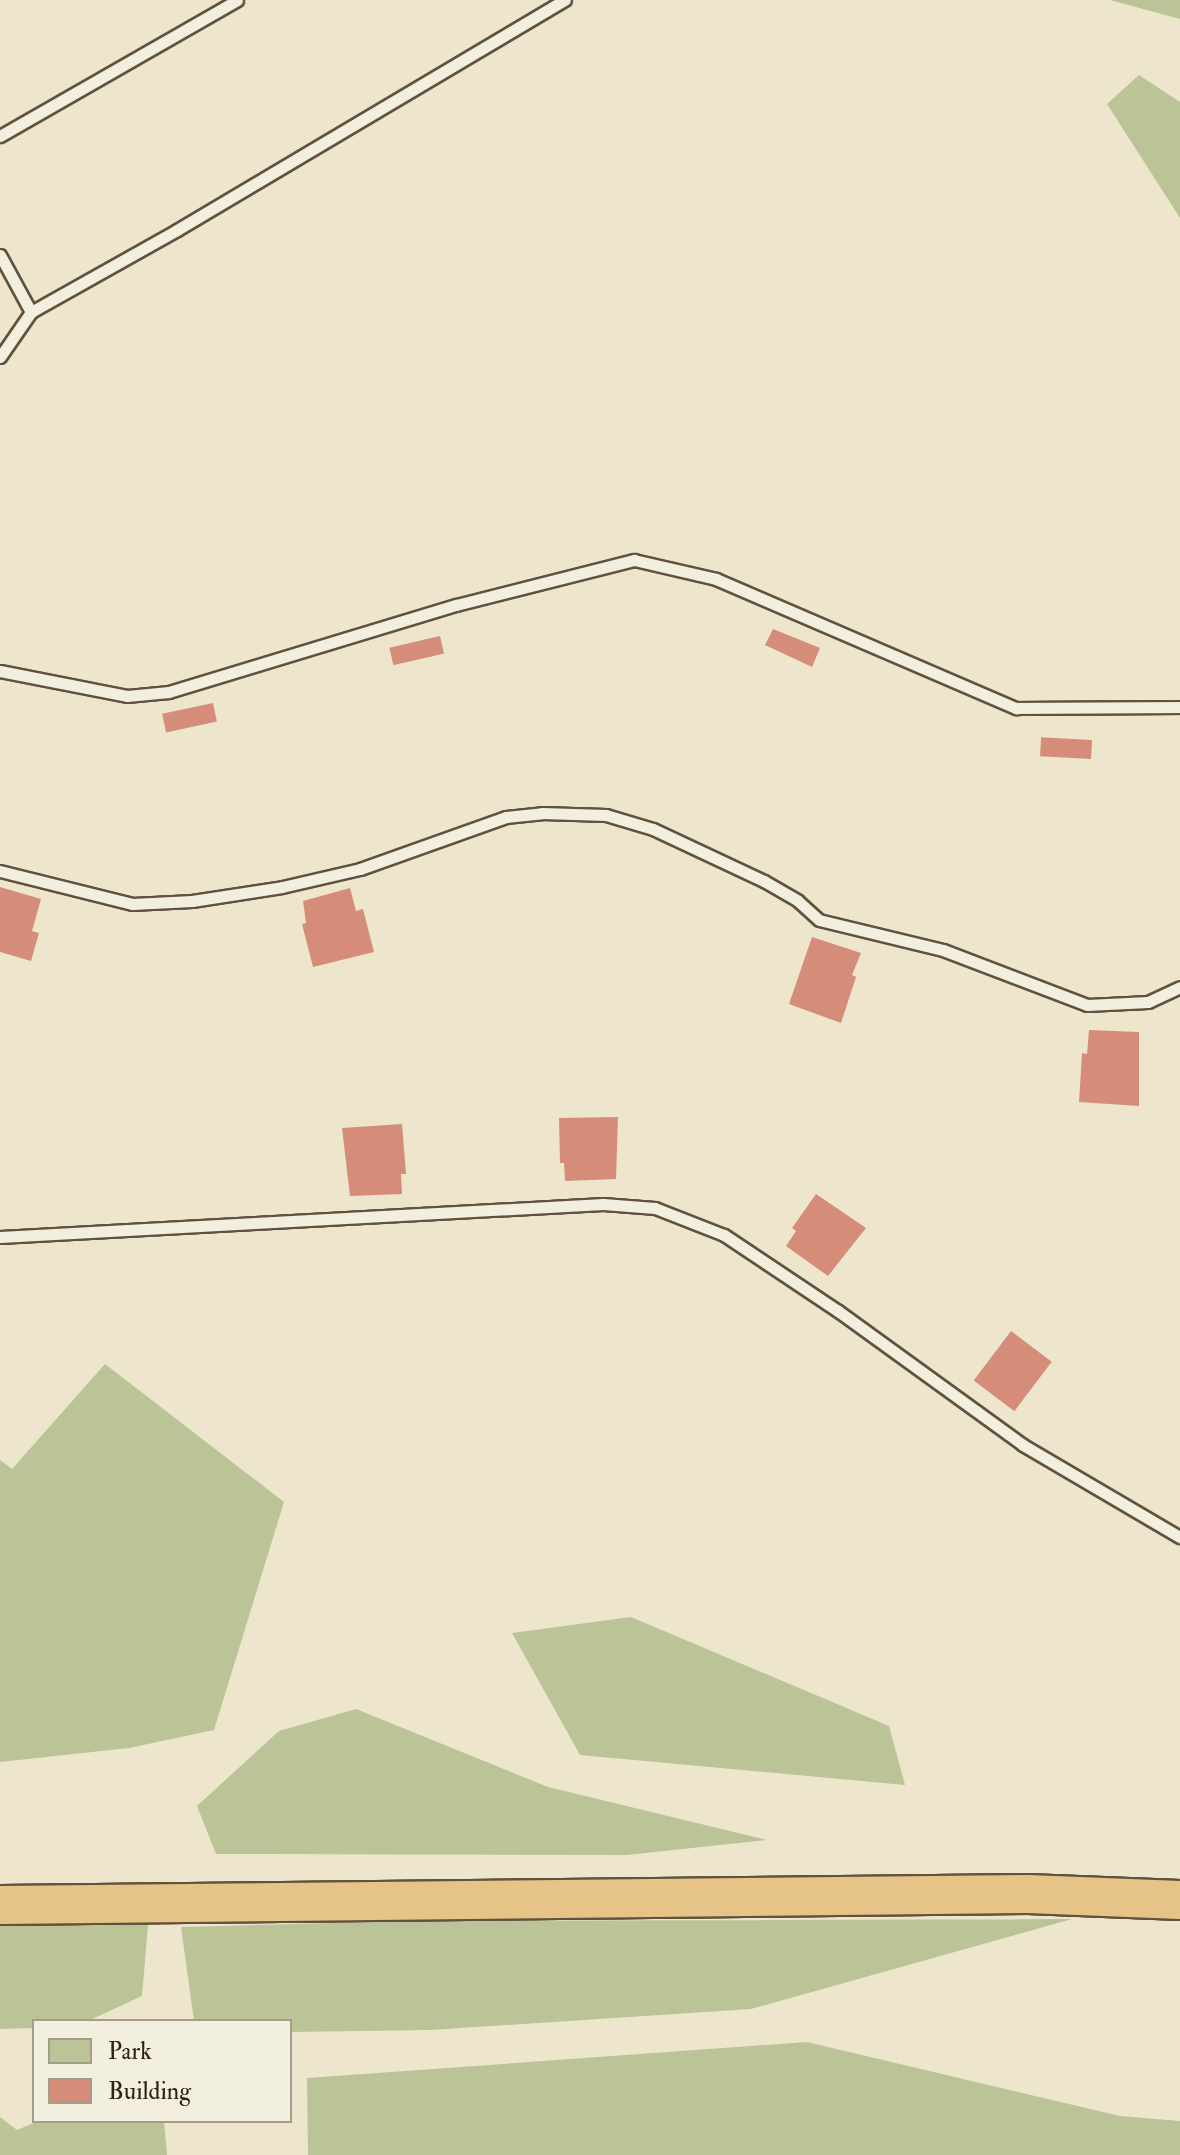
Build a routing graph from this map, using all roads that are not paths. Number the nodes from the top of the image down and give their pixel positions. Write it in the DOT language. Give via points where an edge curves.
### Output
graph roads {
  1 [pos="237,0"];
  2 [pos="565,0"];
  3 [pos="0,136"];
  4 [pos="0,255"];
  5 [pos="31,312"];
  6 [pos="0,357"];
  7 [pos="0,671"];
  8 [pos="1180,707"];
  9 [pos="0,871"];
  10 [pos="1180,987"];
  11 [pos="0,1237"];
  12 [pos="1180,1537"];
  13 [pos="1180,1900"];
  14 [pos="0,1905"];
  1 -- 3 [label="lane"];
  2 -- 5 [label="lane"];
  4 -- 5 [label="lane"];
  5 -- 6 [label="lane"];
  7 -- 8 [label="lane" via="127,696 169,692 456,605 634,560 716,579 1016,708"];
  9 -- 10 [label="lane" via="132,904 192,901 360,869 506,817 606,815 653,829 739,868 798,901 819,920 943,950 1087,1005 1148,1002"];
  11 -- 12 [label="lane" via="603,1204 655,1208 724,1235 1023,1445"];
  13 -- 14 [label="highway" via="1028,1894"];
}
